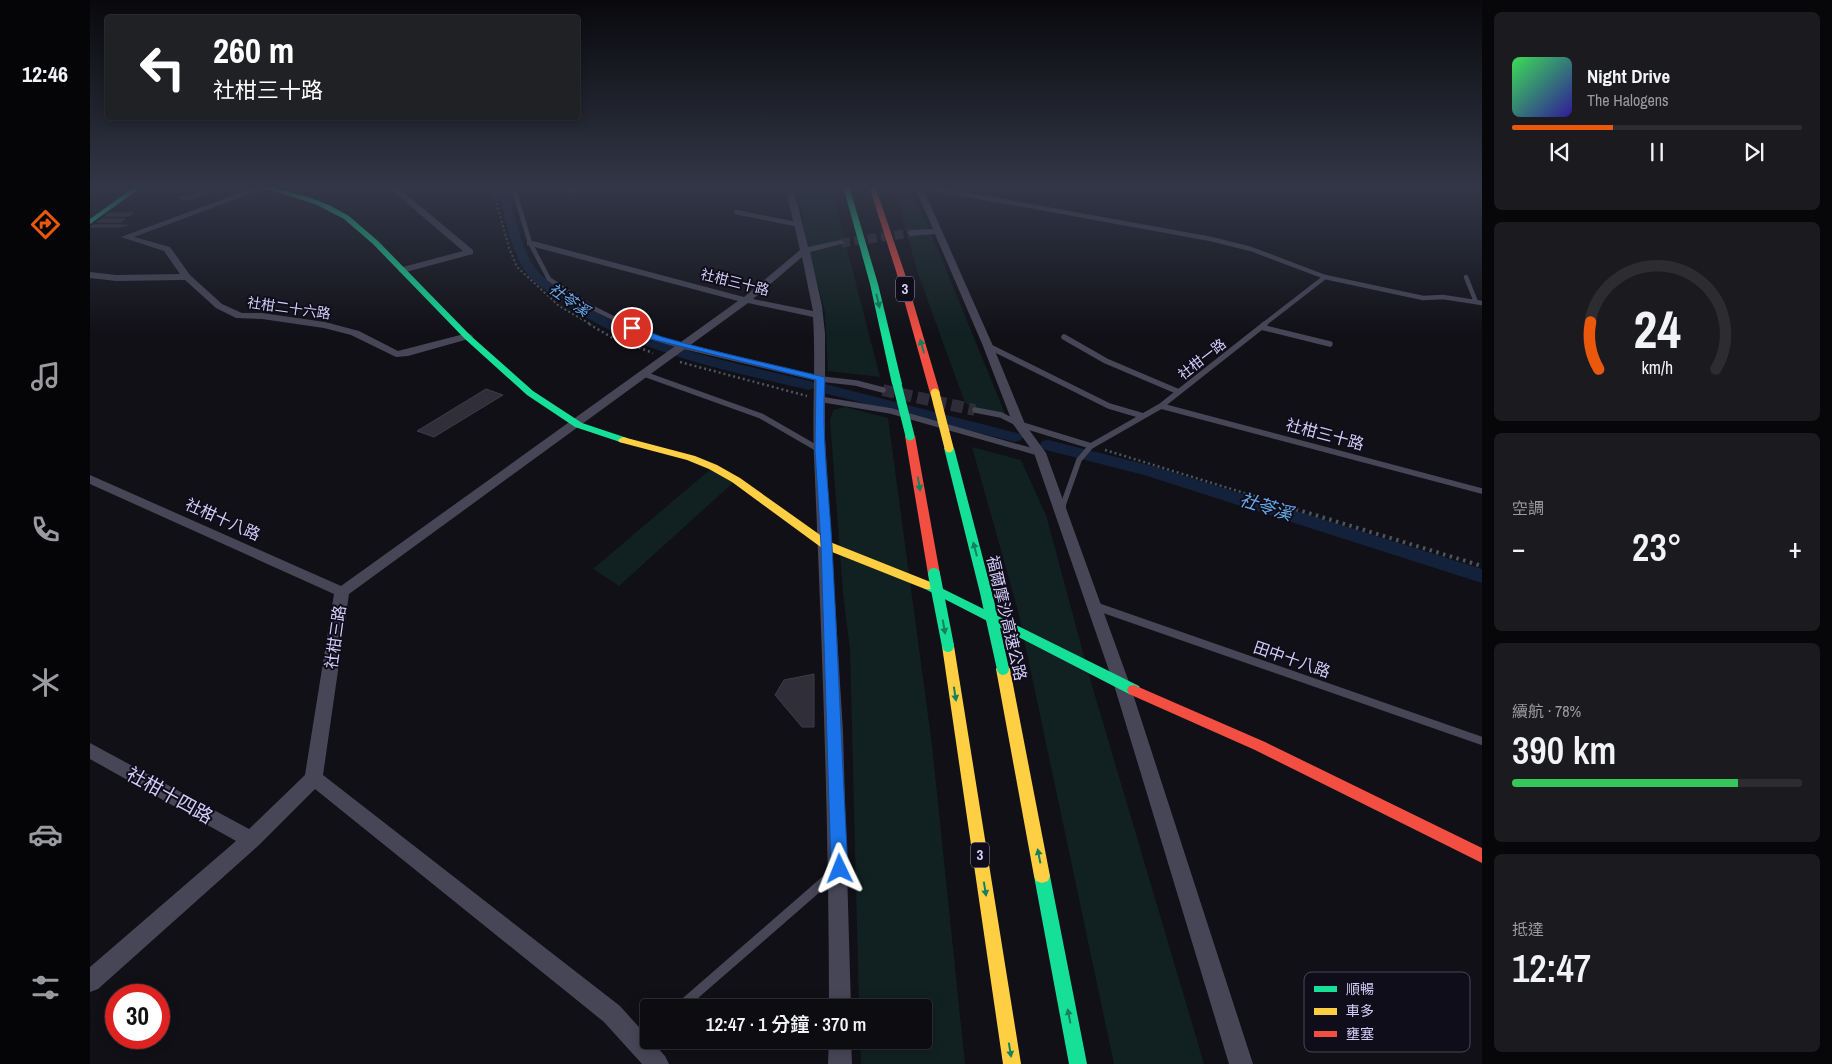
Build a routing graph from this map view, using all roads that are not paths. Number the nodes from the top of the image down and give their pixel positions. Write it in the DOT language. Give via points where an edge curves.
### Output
graph roads {
  1 [pos="129,236"];
  2 [pos="366,236"];
  3 [pos="450,236"];
  4 [pos="528,236"];
  5 [pos="802,236"];
  6 [pos="857,236"];
  7 [pos="860,236"];
  8 [pos="887,236"];
  9 [pos="939,236"];
  10 [pos="1193,236"];
  11 [pos="530,243"];
  12 [pos="840,243"];
  13 [pos="805,250"];
  14 [pos="869,266"];
  15 [pos="402,270"];
  16 [pos="90,275"];
  17 [pos="187,277"];
  18 [pos="1325,277"];
  19 [pos="1466,277"];
  20 [pos="746,300"];
  21 [pos="1476,302"];
  22 [pos="1482,304"];
  23 [pos="818,315"];
  24 [pos="1261,326"];
  25 [pos="468,336"];
  26 [pos="1064,337"];
  27 [pos="1330,344"];
  28 [pos="683,346"];
  29 [pos="988,346"];
  30 [pos="644,374"];
  31 [pos="821,379"];
  32 [pos="883,390"];
  33 [pos="1179,392"];
  34 [pos="819,399"];
  35 [pos="1161,406"];
  36 [pos="975,410"];
  37 [pos="1143,416"];
  38 [pos="574,423"];
  39 [pos="1019,424"];
  40 [pos="1089,447"];
  41 [pos="820,450"];
  42 [pos="1040,453"];
  43 [pos="90,479"];
  44 [pos="1482,491"];
  45 [pos="1061,511"];
  46 [pos="826,545"];
  47 [pos="342,592"];
  48 [pos="1093,606"];
  49 [pos="1122,685"];
  50 [pos="1482,741"];
  51 [pos="90,750"];
  52 [pos="314,778"];
  53 [pos="251,840"];
  54 [pos="1482,856"];
  55 [pos="840,869"];
  56 [pos="90,981"];
  57 [pos="689,999"];
  58 [pos="840,999"];
  59 [pos="640,1036"];
  60 [pos="649,1049"];
  61 [pos="840,1049"];
  62 [pos="657,1064"];
  63 [pos="840,1064"];
  64 [pos="1012,1064"];
  65 [pos="1078,1064"];
  66 [pos="1241,1064"];
  1 -- 17 [label="street, 社柑二十六路" via="125,237 167,249"];
  2 -- 15 [label="main road"];
  3 -- 15 [label="street" via="470,252"];
  4 -- 11 [label="lane"];
  5 -- 13 [label="street"];
  6 -- 14 [label="main road"];
  7 -- 14 [label="main road, 3"];
  65 -- 8 [label="main road, 福爾摩沙高速公路 / 3, one-way, bridge" via="1004,670 935,393"];
  9 -- 29 [label="street"];
  10 -- 18 [label="lane" via="1251,249"];
  11 -- 20 [label="street, 社柑三十路"];
  11 -- 28 [label="lane" via="549,279 591,307 646,335"];
  12 -- 13 [label="street"];
  13 -- 20 [label="street"];
  13 -- 23 [label="street"];
  14 -- 64 [label="main road, 3, one-way, bridge" via="910,436 948,646"];
  15 -- 25 [label="main road"];
  16 -- 17 [label="street"];
  17 -- 25 [label="street, 社柑二十六路" via="219,306 240,316 325,325 355,334 396,354"];
  18 -- 21 [label="lane" via="1423,298"];
  18 -- 24 [label="lane, 社柑一路"];
  19 -- 21 [label="lane"];
  20 -- 23 [label="street, 社柑三十路"];
  20 -- 28 [label="street"];
  21 -- 22 [label="lane"];
  23 -- 31 [label="street"];
  24 -- 27 [label="lane"];
  24 -- 33 [label="lane, 社柑一路"];
  25 -- 38 [label="main road" via="526,389"];
  26 -- 33 [label="lane" via="1106,361"];
  28 -- 30 [label="street, 社柑三路"];
  28 -- 31 [label="lane"];
  29 -- 37 [label="lane" via="1108,406"];
  29 -- 39 [label="street"];
  30 -- 38 [label="street, 社柑三路"];
  30 -- 41 [label="lane" via="761,416"];
  31 -- 32 [label="lane"];
  31 -- 34 [label="street"];
  33 -- 35 [label="lane, 社柑一路"];
  34 -- 41 [label="street"];
  34 -- 42 [label="lane" via="890,411"];
  35 -- 37 [label="lane, 社柑一路"];
  35 -- 44 [label="lane, 社柑三十路"];
  36 -- 39 [label="lane" via="1001,415"];
  37 -- 40 [label="lane, 社柑一路"];
  38 -- 46 [label="main road" via="713,467"];
  38 -- 47 [label="street, 社柑三路"];
  39 -- 40 [label="lane"];
  39 -- 42 [label="street"];
  40 -- 45 [label="lane" via="1082,455"];
  41 -- 46 [label="street"];
  42 -- 45 [label="street"];
  43 -- 47 [label="street, 社柑十八路"];
  45 -- 48 [label="street"];
  46 -- 49 [label="main road" via="927,585"];
  46 -- 55 [label="street"];
  47 -- 52 [label="street, 社柑三路"];
  48 -- 49 [label="street"];
  48 -- 50 [label="lane, 田中十八路"];
  49 -- 54 [label="main road" via="1260,746"];
  49 -- 66 [label="street"];
  51 -- 53 [label="street, 社柑十四路"];
  52 -- 53 [label="street"];
  52 -- 59 [label="street"];
  53 -- 56 [label="street"];
  55 -- 57 [label="lane"];
  55 -- 58 [label="street"];
  60 -- 62 [label="street"];
  61 -- 63 [label="street"];
}
